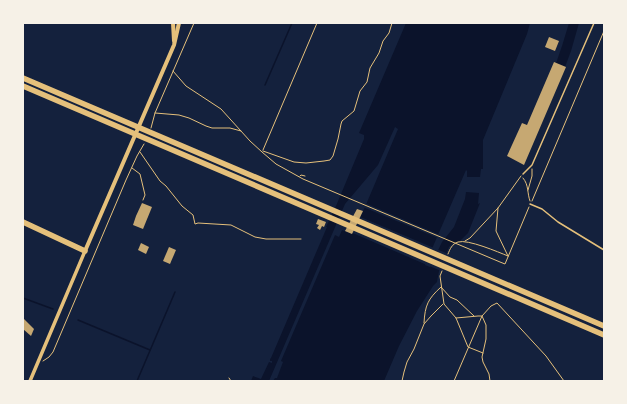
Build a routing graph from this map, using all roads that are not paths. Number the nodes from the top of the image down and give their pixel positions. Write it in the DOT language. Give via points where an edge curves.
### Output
graph roads {
  1 [pos="173,23"];
  2 [pos="179,23"];
  3 [pos="594,23"];
  4 [pos="174,45"];
  5 [pos="23,78"];
  6 [pos="23,86"];
  7 [pos="522,174"];
  8 [pos="530,204"];
  9 [pos="23,222"];
  10 [pos="604,250"];
  11 [pos="85,251"];
  12 [pos="604,326"];
  13 [pos="604,335"];
  14 [pos="30,381"];
  1 -- 4 [label="main road"];
  2 -- 4 [label="main road"];
  3 -- 7 [label="lane" via="532,165"];
  4 -- 11 [label="main road"];
  5 -- 12 [label="highway"];
  6 -- 13 [label="highway"];
  8 -- 10 [label="lane" via="542,209 558,222"];
  9 -- 11 [label="highway"];
  11 -- 14 [label="street"];
}
